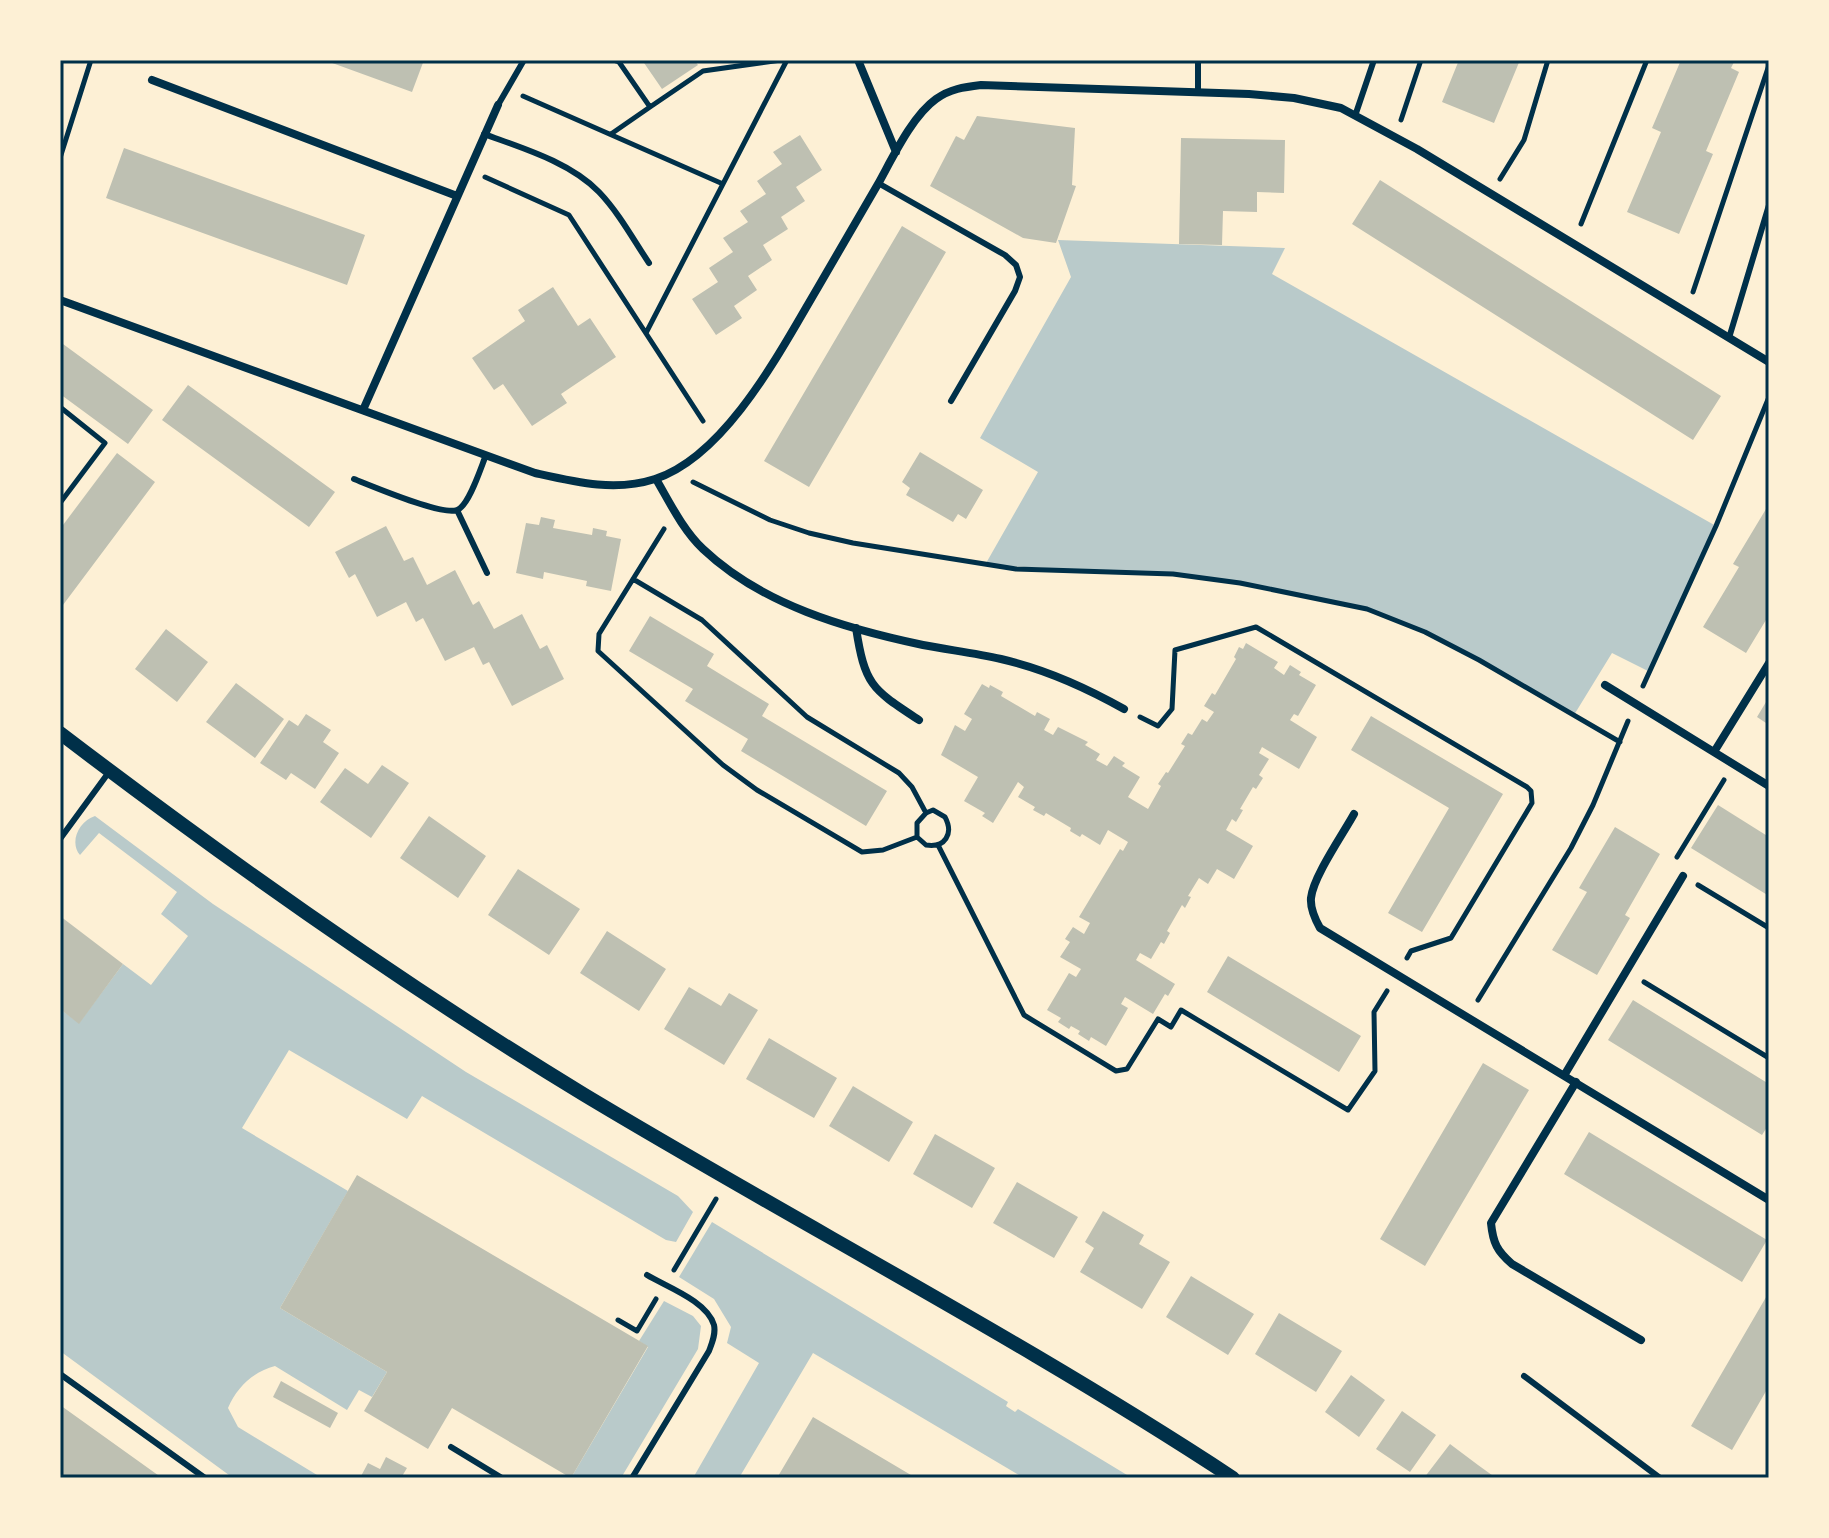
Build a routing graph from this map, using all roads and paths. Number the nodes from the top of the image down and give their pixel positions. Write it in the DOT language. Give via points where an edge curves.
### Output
graph roads {
  1 [pos="91,60"];
  2 [pos="524,60"];
  3 [pos="613,60"];
  4 [pos="784,60"];
  5 [pos="858,60"];
  6 [pos="1198,60"];
  7 [pos="1374,60"];
  8 [pos="1421,60"];
  9 [pos="1548,60"];
  10 [pos="1647,60"];
  11 [pos="1769,65"];
  12 [pos="152,80"];
  13 [pos="507,89"];
  14 [pos="1198,93"];
  15 [pos="498,105"];
  16 [pos="650,107"];
  17 [pos="1355,116"];
  18 [pos="484,134"];
  19 [pos="610,135"];
  20 [pos="1395,137"];
  21 [pos="896,152"];
  22 [pos="60,158"];
  23 [pos="468,169"];
  24 [pos="878,183"];
  25 [pos="723,184"];
  26 [pos="1491,194"];
  27 [pos="457,196"];
  28 [pos="1769,205"];
  29 [pos="1575,244"];
  30 [pos="649,263"];
  31 [pos="60,300"];
  32 [pos="1686,312"];
  33 [pos="646,333"];
  34 [pos="1729,338"];
  35 [pos="1769,362"];
  36 [pos="951,401"];
  37 [pos="60,407"];
  38 [pos="363,410"];
  39 [pos="714,439"];
  40 [pos="486,455"];
  41 [pos="671,470"];
  42 [pos="354,479"];
  43 [pos="656,479"];
  44 [pos="60,503"];
  45 [pos="457,510"];
  46 [pos="675,511"];
  47 [pos="487,573"];
  48 [pos="633,579"];
  49 [pos="856,628"];
  50 [pos="1769,663"];
  51 [pos="1605,685"];
  52 [pos="1124,709"];
  53 [pos="919,720"];
  54 [pos="60,733"];
  55 [pos="1620,742"];
  56 [pos="1714,752"];
  57 [pos="1733,764"];
  58 [pos="109,772"];
  59 [pos="1769,786"];
  60 [pos="926,813"];
  61 [pos="1354,814"];
  62 [pos="917,837"];
  63 [pos="60,839"];
  64 [pos="938,845"];
  65 [pos="1683,876"];
  66 [pos="1769,928"];
  67 [pos="1626,971"];
  68 [pos="1396,975"];
  69 [pos="1769,1058"];
  70 [pos="1565,1074"];
  71 [pos="1576,1082"];
  72 [pos="729,1178"];
  73 [pos="1769,1200"];
  74 [pos="647,1275"];
  75 [pos="664,1285"];
  76 [pos="618,1320"];
  77 [pos="1641,1340"];
  78 [pos="60,1374"];
  79 [pos="1524,1376"];
  80 [pos="451,1447"];
  81 [pos="205,1478"];
  82 [pos="502,1478"];
  83 [pos="632,1478"];
  84 [pos="1233,1478"];
  85 [pos="1660,1478"];
  1 -- 22 [label="path"];
  2 -- 13 [label="lane"];
  3 -- 16 [label="path"];
  4 -- 16 [label="path" via="703,71"];
  4 -- 25 [label="path"];
  5 -- 21 [label="street"];
  6 -- 14 [label="lane"];
  7 -- 17 [label="lane"];
  8 -- 20 [label="path"];
  9 -- 26 [label="path" via="1524,140"];
  10 -- 29 [label="path"];
  11 -- 32 [label="path"];
  12 -- 27 [label="street"];
  13 -- 15 [label="lane"];
  13 -- 19 [label="path"];
  14 -- 17 [label="street" via="1294,98"];
  14 -- 21 [label="street" via="956,88 933,101"];
  15 -- 18 [label="street"];
  16 -- 19 [label="path"];
  17 -- 20 [label="street"];
  18 -- 23 [label="street"];
  18 -- 30 [label="lane" via="534,152 598,191"];
  19 -- 25 [label="path"];
  20 -- 26 [label="street"];
  21 -- 24 [label="street"];
  23 -- 27 [label="street"];
  23 -- 33 [label="path" via="569,215"];
  24 -- 36 [label="lane" via="1016,265 1020,277 1015,291"];
  24 -- 39 [label="street" via="746,404"];
  25 -- 33 [label="path"];
  26 -- 29 [label="street"];
  27 -- 38 [label="street"];
  28 -- 34 [label="lane"];
  29 -- 32 [label="street"];
  31 -- 38 [label="street"];
  32 -- 34 [label="street"];
  33 -- 39 [label="path"];
  34 -- 35 [label="street"];
  37 -- 44 [label="path" via="105,443"];
  38 -- 40 [label="street"];
  39 -- 41 [label="street"];
  40 -- 43 [label="street" via="583,484 620,486"];
  40 -- 45 [label="lane" via="466,503"];
  41 -- 43 [label="street"];
  41 -- 55 [label="path" via="770,520 853,543 1016,569 1173,574 1367,609 1479,660"];
  42 -- 45 [label="lane" via="441,511"];
  43 -- 46 [label="street"];
  45 -- 47 [label="lane"];
  46 -- 48 [label="path"];
  46 -- 49 [label="street" via="702,548 726,568 773,597"];
  48 -- 60 [label="path" via="702,620 807,717 899,773"];
  48 -- 62 [label="path" via="599,634 598,651 689,736 757,790 862,852"];
  49 -- 52 [label="street" via="1042,670"];
  49 -- 53 [label="street" via="861,661 872,685"];
  50 -- 56 [label="street"];
  51 -- 56 [label="street"];
  52 -- 68 [label="path" via="1158,726 1172,709 1175,650 1256,627 1527,787 1532,803 1451,938 1411,951"];
  54 -- 58 [label="street"];
  56 -- 57 [label="street"];
  57 -- 59 [label="street"];
  57 -- 65 [label="path" via="1677,857"];
  58 -- 63 [label="lane"];
  58 -- 72 [label="street" via="414,985 582,1093"];
  60 -- 62 [label="path" via="917,823"];
  60 -- 64 [label="path" via="940,812 948,824 948,837"];
  61 -- 68 [label="street" via="1317,880 1313,914 1333,938"];
  62 -- 64 [label="path" via="926,845"];
  64 -- 68 [label="path" via="1024,1015 1116,1071 1127,1069 1158,1019 1171,1027 1181,1010 1348,1110 1375,1071 1374,1012"];
  65 -- 66 [label="path"];
  65 -- 67 [label="street"];
  67 -- 69 [label="path"];
  67 -- 70 [label="street"];
  68 -- 70 [label="street"];
  70 -- 71 [label="street"];
  71 -- 73 [label="street"];
  71 -- 77 [label="street" via="1491,1223 1493,1239 1497,1251 1512,1264"];
  72 -- 75 [label="path"];
  72 -- 84 [label="street"];
  74 -- 75 [label="lane"];
  75 -- 76 [label="path" via="637,1331"];
  75 -- 83 [label="lane" via="701,1307 714,1336"];
  78 -- 81 [label="lane"];
  79 -- 85 [label="lane"];
  80 -- 82 [label="lane"];
}
